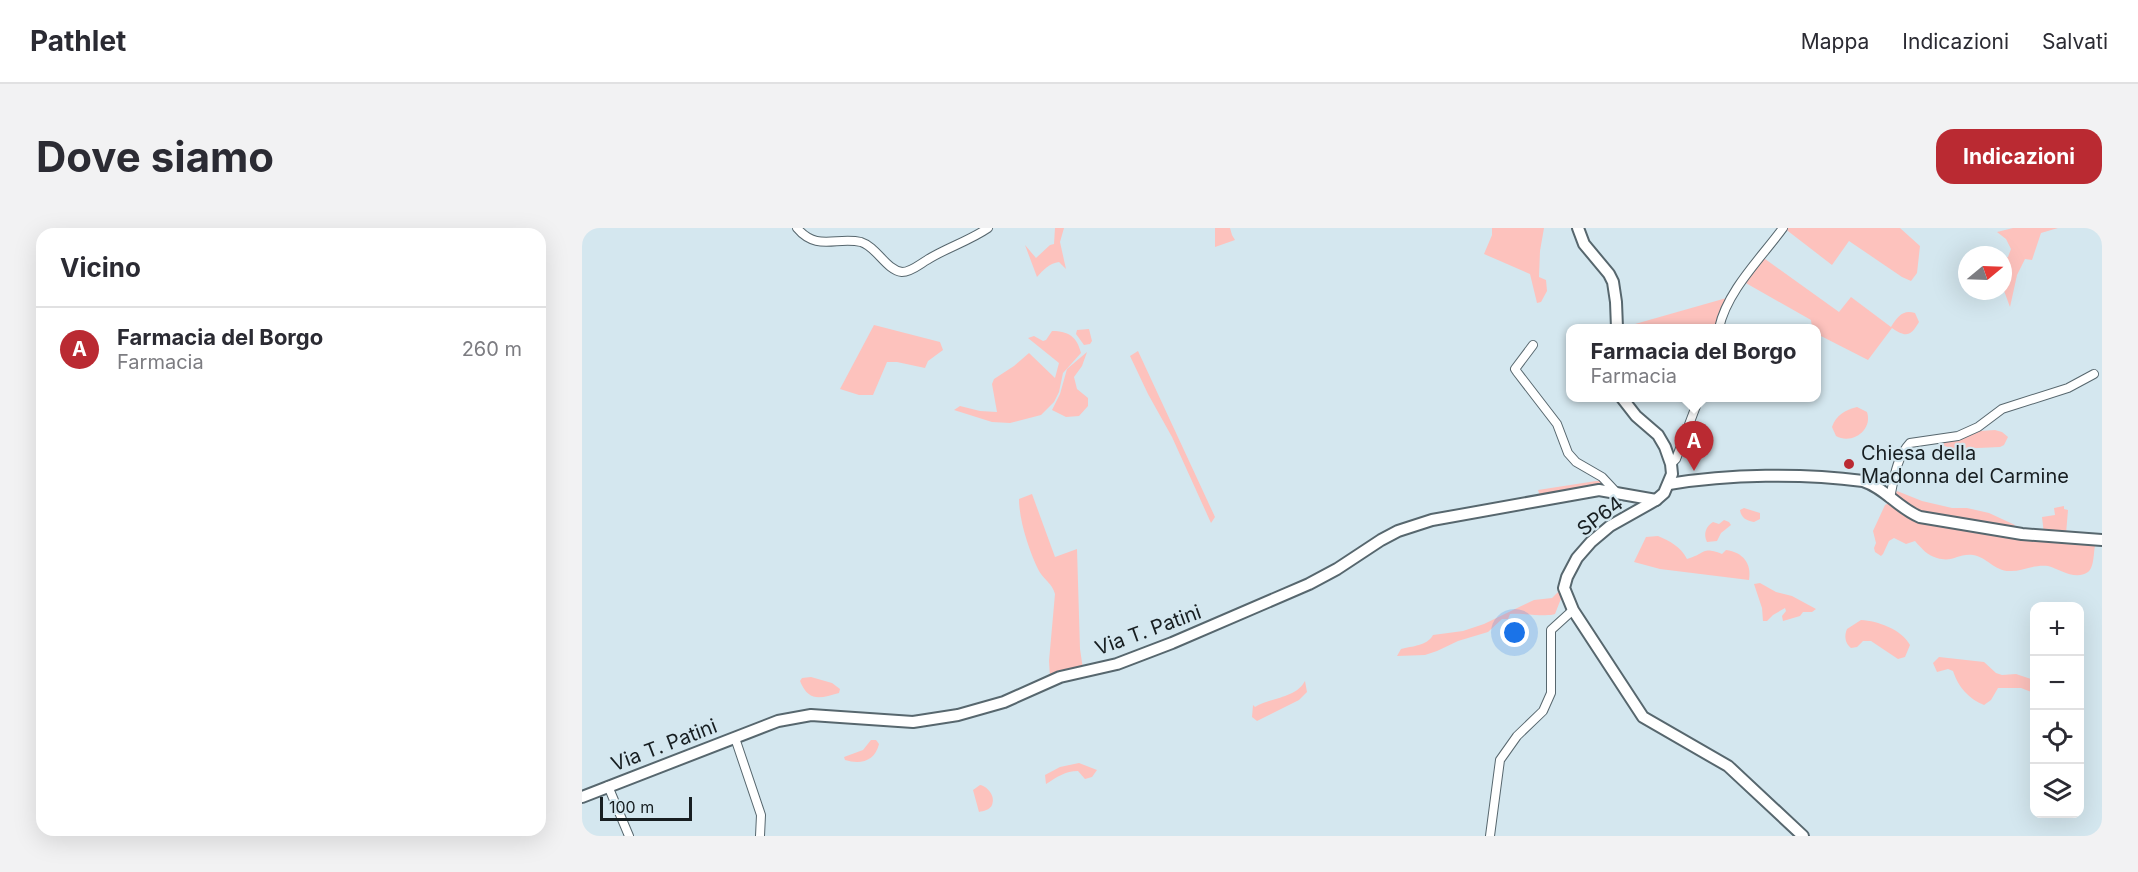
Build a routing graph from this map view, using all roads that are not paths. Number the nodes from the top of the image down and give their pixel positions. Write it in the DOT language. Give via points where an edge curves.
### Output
graph roads {
  1 [pos="797,228"];
  2 [pos="988,228"];
  3 [pos="1578,228"];
  4 [pos="1783,228"];
  5 [pos="1617,324"];
  6 [pos="1720,324"];
  7 [pos="1533,345"];
  8 [pos="2094,374"];
  9 [pos="1625,402"];
  10 [pos="1697,402"];
  11 [pos="1671,464"];
  12 [pos="1669,484"];
  13 [pos="1617,493"];
  14 [pos="1890,498"];
  15 [pos="1656,500"];
  16 [pos="2102,540"];
  17 [pos="1573,610"];
  18 [pos="735,738"];
  19 [pos="608,786"];
  20 [pos="582,797"];
  21 [pos="629,836"];
  22 [pos="760,836"];
  23 [pos="1490,836"];
  24 [pos="1803,836"];
  1 -- 2 [label="street" via="812,240 863,242 901,272 910,271"];
  3 -- 5 [label="street" via="1584,244 1609,274"];
  4 -- 6 [label="street" via="1751,268 1726,307"];
  7 -- 13 [label="street" via="1515,369 1557,424 1568,453"];
  8 -- 14 [label="street" via="2068,388 2002,409 1958,436 1910,444 1898,463"];
  9 -- 11 [label="street" via="1658,435"];
  10 -- 11 [label="street"];
  11 -- 12 [label="street"];
  12 -- 14 [label="street" via="1794,476 1850,479 1873,484"];
  12 -- 15 [label="street, SP64 / SP64"];
  13 -- 15 [label="street, Via T. Patini"];
  13 -- 18 [label="street, Via T. Patini" via="1599,490 1432,520 1398,531 1309,584 1161,647 1118,664 1060,677 1004,702 958,715 913,722 811,716 778,721"];
  14 -- 16 [label="street" via="1920,517 2022,534"];
  15 -- 17 [label="street, SP64 / SP64" via="1590,542 1572,567 1564,588"];
  17 -- 23 [label="street" via="1551,630 1551,693 1543,711 1517,736 1500,760"];
  17 -- 24 [label="street, SP64" via="1643,717 1728,766"];
  18 -- 19 [label="street, Via T. Patini"];
  18 -- 22 [label="street" via="761,815"];
  19 -- 20 [label="street, Via T. Patini"];
  19 -- 21 [label="street"];
}
